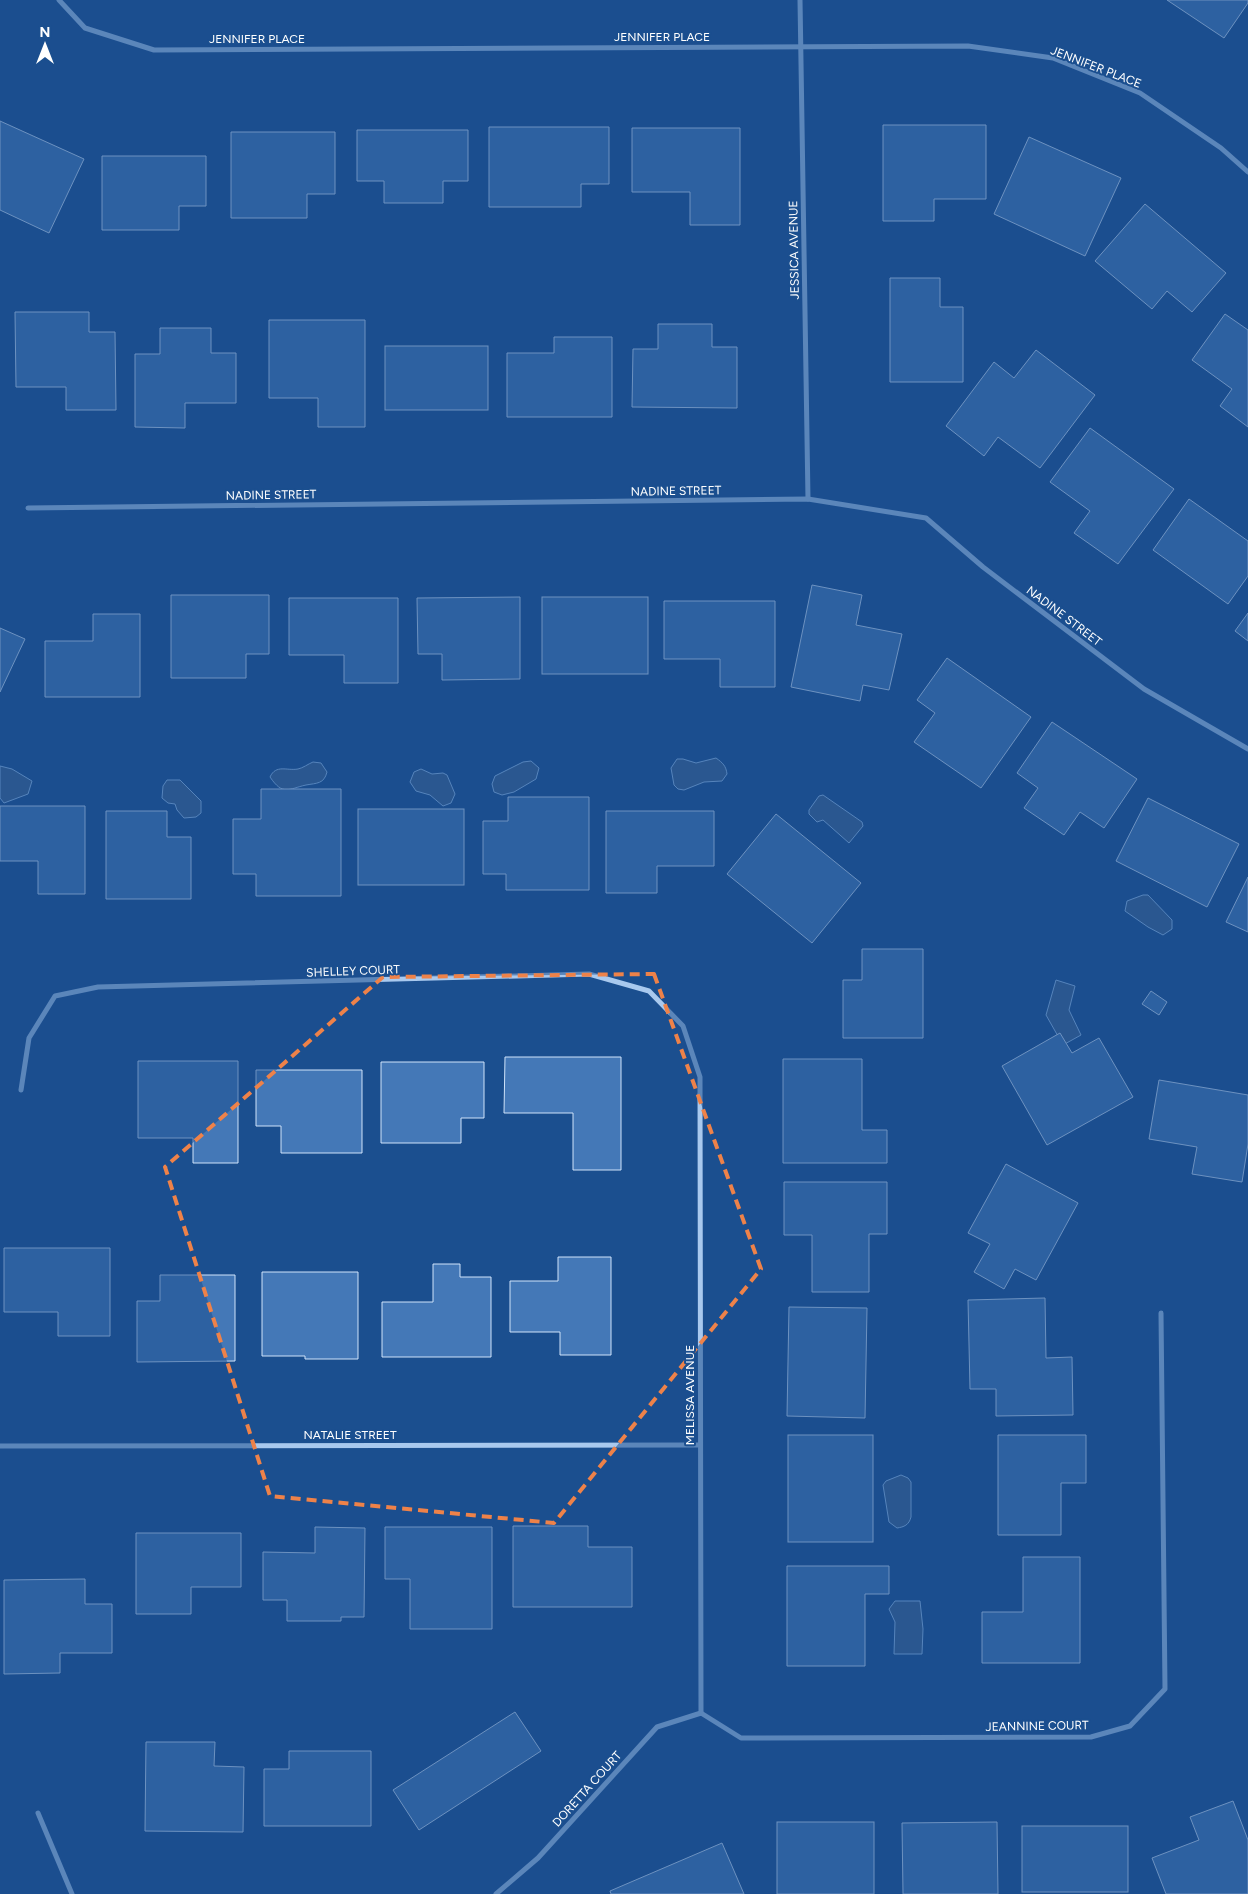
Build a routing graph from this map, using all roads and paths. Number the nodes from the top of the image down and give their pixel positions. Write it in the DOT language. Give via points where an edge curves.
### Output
graph roads {
  1 [pos="59,0"];
  2 [pos="800,0"];
  3 [pos="800,46"];
  4 [pos="1248,172"];
  5 [pos="808,499"];
  6 [pos="28,508"];
  7 [pos="1248,749"];
  8 [pos="700,1077"];
  9 [pos="21,1090"];
  10 [pos="1161,1313"];
  11 [pos="700,1445"];
  12 [pos="0,1446"];
  13 [pos="702,1713"];
  14 [pos="38,1813"];
  15 [pos="72,1894"];
  16 [pos="496,1894"];
  1 -- 3 [label="street, JENNIFER PLACE" via="85,28 154,50"];
  2 -- 3 [label="street, JESSICA AVENUE"];
  3 -- 4 [label="street, JENNIFER PLACE" via="968,46 1053,58 1140,93 1221,148"];
  3 -- 5 [label="street, JESSICA AVENUE"];
  5 -- 6 [label="street, NADINE STREET"];
  5 -- 7 [label="street, NADINE STREET" via="926,518 983,567 1144,689"];
  8 -- 9 [label="street, SHELLEY COURT" via="684,1026 649,991 589,974 98,987 55,996 29,1038"];
  8 -- 11 [label="street, MELISSA AVENUE"];
  10 -- 13 [label="street, JEANNINE COURT" via="1165,1689 1130,1726 1091,1737 741,1738"];
  11 -- 12 [label="street, NATALIE STREET"];
  11 -- 13 [label="street, MELISSA AVENUE"];
  13 -- 16 [label="street, DORETTA COURT" via="657,1727 538,1858"];
  14 -- 15 [label="street"];
}
